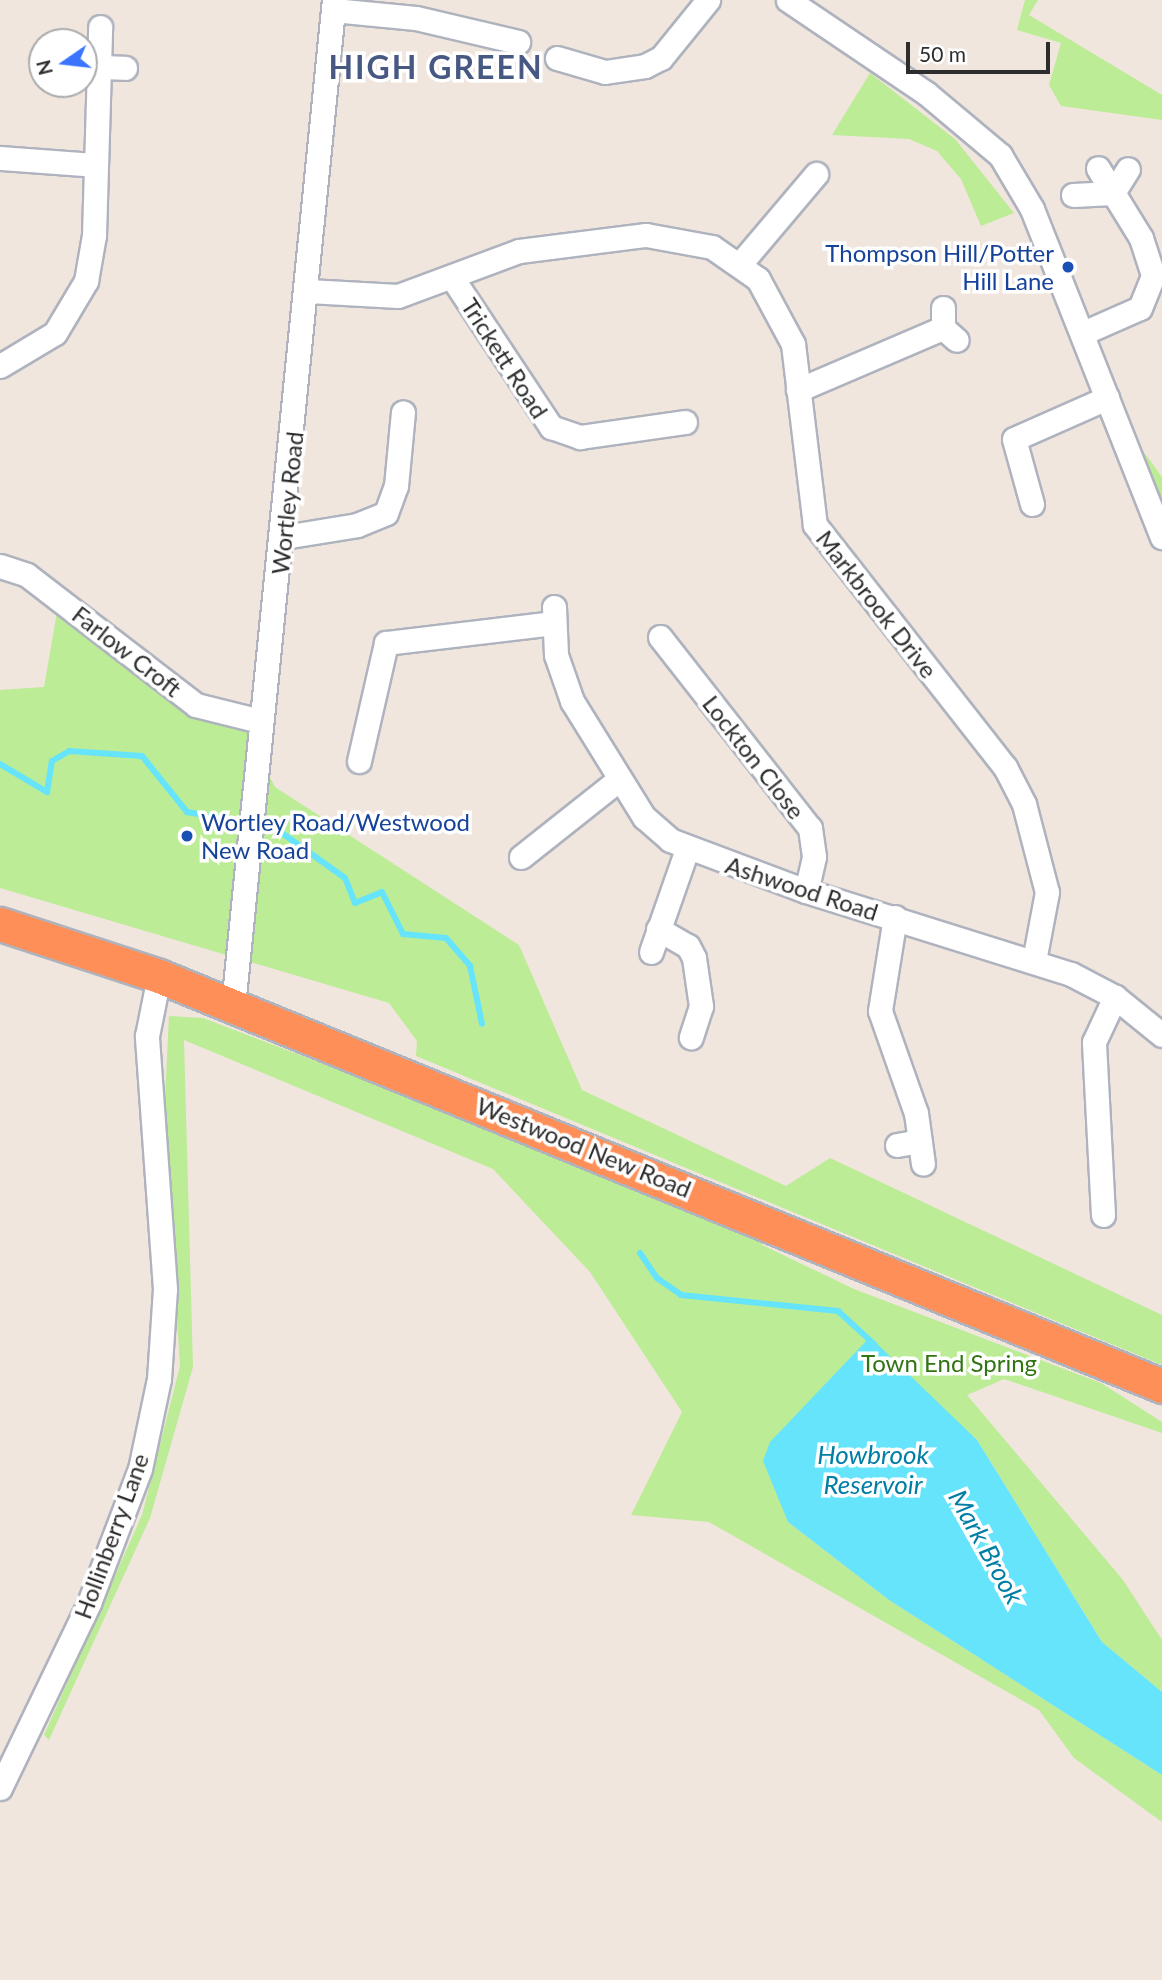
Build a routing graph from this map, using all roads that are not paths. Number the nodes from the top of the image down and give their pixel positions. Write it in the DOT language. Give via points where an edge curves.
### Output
graph roads {
  1 [pos="708,0"];
  2 [pos="803,4"];
  3 [pos="333,5"];
  4 [pos="100,27"];
  5 [pos="518,42"];
  6 [pos="556,58"];
  7 [pos="99,67"];
  8 [pos="125,68"];
  9 [pos="0,158"];
  10 [pos="96,165"];
  11 [pos="1098,169"];
  12 [pos="1128,169"];
  13 [pos="816,174"];
  14 [pos="1113,193"];
  15 [pos="1073,195"];
  16 [pos="740,264"];
  17 [pos="453,279"];
  18 [pos="308,291"];
  19 [pos="948,325"];
  20 [pos="1083,333"];
  21 [pos="0,366"];
  22 [pos="798,390"];
  23 [pos="1107,398"];
  24 [pos="402,412"];
  25 [pos="688,422"];
  26 [pos="1032,504"];
  27 [pos="284,537"];
  28 [pos="1162,537"];
  29 [pos="0,566"];
  30 [pos="660,636"];
  31 [pos="261,721"];
  32 [pos="359,761"];
  33 [pos="618,780"];
  34 [pos="687,849"];
  35 [pos="521,857"];
  36 [pos="806,891"];
  37 [pos="895,917"];
  38 [pos="0,924"];
  39 [pos="658,929"];
  40 [pos="651,952"];
  41 [pos="1034,961"];
  42 [pos="159,976"];
  43 [pos="1115,997"];
  44 [pos="233,1006"];
  45 [pos="1162,1035"];
  46 [pos="691,1037"];
  47 [pos="897,1145"];
  48 [pos="1103,1215"];
  49 [pos="1162,1386"];
  50 [pos="0,1788"];
  1 -- 6 [label="street" via="661,58 645,66 605,72"];
  2 -- 20 [label="street" via="926,93 1000,155 1031,209"];
  3 -- 5 [label="street" via="428,20"];
  3 -- 18 [label="street, Wortley Road"];
  4 -- 7 [label="street"];
  7 -- 8 [label="street"];
  7 -- 10 [label="street"];
  9 -- 10 [label="street"];
  10 -- 21 [label="street" via="91,259 79,300 55,333"];
  11 -- 14 [label="street"];
  12 -- 14 [label="street"];
  13 -- 16 [label="street"];
  14 -- 15 [label="street"];
  14 -- 20 [label="street" via="1150,257 1150,293 1125,317"];
  16 -- 17 [label="street, Markbrook Drive" via="691,239 646,235 519,251"];
  16 -- 22 [label="street, Markbrook Drive" via="780,311 793,344"];
  17 -- 18 [label="street, Markbrook Drive" via="398,296"];
  17 -- 25 [label="street, Trickett Road" via="551,427 580,437"];
  18 -- 27 [label="street, Wortley Road"];
  19 -- 22 [label="street"];
  20 -- 23 [label="street"];
  22 -- 41 [label="street, Markbrook Drive" via="814,525 1005,767 1024,804 1047,900"];
  23 -- 26 [label="street" via="1014,439"];
  23 -- 28 [label="street"];
  24 -- 27 [label="street" via="396,486 386,513 357,526"];
  27 -- 31 [label="street, Wortley Road"];
  29 -- 31 [label="street, Farlow Croft" via="27,575 196,705"];
  30 -- 36 [label="street, Lockton Close" via="675,674 810,828 814,857"];
  31 -- 44 [label="street, Wortley Road"];
  32 -- 33 [label="street, Ashwood Road" via="377,720 386,643 554,615 562,678"];
  33 -- 34 [label="street, Ashwood Road" via="644,817"];
  33 -- 35 [label="street" via="539,830"];
  34 -- 36 [label="street, Ashwood Road"];
  34 -- 39 [label="street"];
  36 -- 37 [label="street, Ashwood Road"];
  37 -- 41 [label="street, Ashwood Road"];
  37 -- 47 [label="street" via="880,1011 921,1153"];
  38 -- 42 [label="highway, Westwood New Road"];
  39 -- 40 [label="street"];
  39 -- 46 [label="street" via="688,946 694,958 701,1006"];
  41 -- 43 [label="street, Ashwood Road"];
  42 -- 44 [label="highway, Westwood New Road"];
  42 -- 50 [label="street, Hollinberry Lane" via="147,1036 164,1289 159,1379 140,1469 89,1603"];
  43 -- 45 [label="street, Ashwood Road"];
  43 -- 48 [label="street" via="1094,1042"];
  44 -- 49 [label="highway, Westwood New Road"];
}
